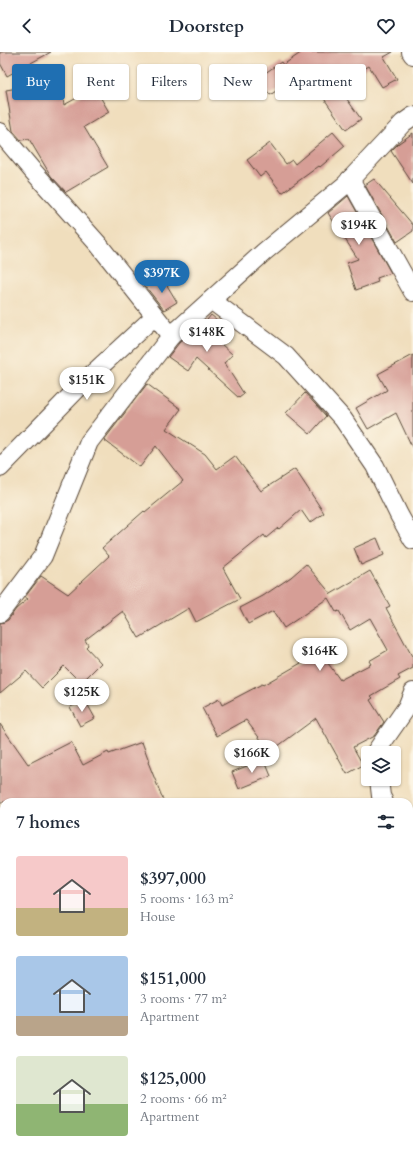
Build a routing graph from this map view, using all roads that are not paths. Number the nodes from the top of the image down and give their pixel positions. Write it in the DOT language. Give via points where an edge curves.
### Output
graph roads {
  1 [pos="411,52"];
  2 [pos="413,55"];
  3 [pos="413,116"];
  4 [pos="0,132"];
  5 [pos="350,179"];
  6 [pos="413,292"];
  7 [pos="211,300"];
  8 [pos="155,316"];
  9 [pos="171,336"];
  10 [pos="0,468"];
  11 [pos="413,540"];
  12 [pos="0,613"];
  13 [pos="413,692"];
  14 [pos="381,746"];
  15 [pos="379,786"];
  16 [pos="382,798"];
  1 -- 2 [label="street"];
  3 -- 5 [label="street" via="403,123"];
  4 -- 8 [label="street" via="98,244"];
  5 -- 6 [label="street"];
  5 -- 7 [label="street"];
  7 -- 9 [label="street"];
  7 -- 11 [label="street" via="286,356 343,419 375,466"];
  8 -- 9 [label="street"];
  8 -- 10 [label="street" via="90,376"];
  9 -- 12 [label="street" via="89,442 43,556"];
  13 -- 14 [label="street" via="407,707"];
  15 -- 16 [label="street"];
}
